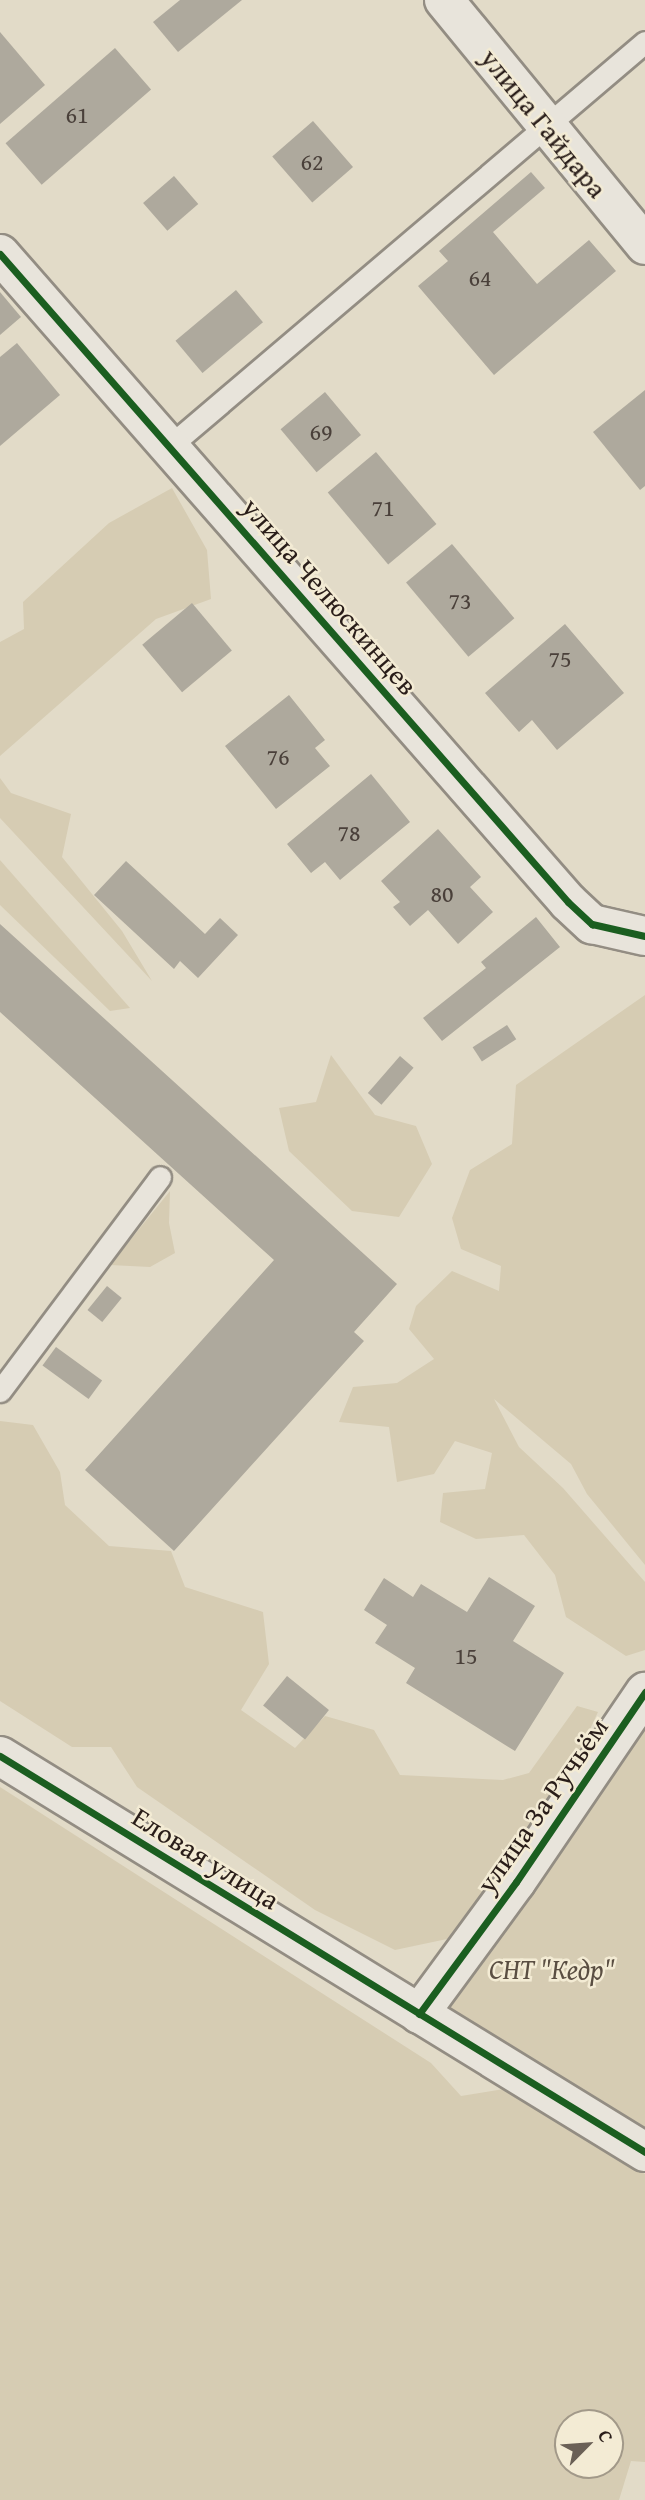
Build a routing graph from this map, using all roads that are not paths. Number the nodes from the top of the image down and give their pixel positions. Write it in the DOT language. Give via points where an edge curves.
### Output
graph roads {
  1 [pos="444,0"];
  2 [pos="645,42"];
  3 [pos="547,127"];
  4 [pos="645,245"];
  5 [pos="0,254"];
  6 [pos="171,445"];
  7 [pos="645,936"];
  8 [pos="160,1177"];
  9 [pos="0,1391"];
  10 [pos="645,1692"];
  11 [pos="0,1756"];
  12 [pos="405,2005"];
  13 [pos="634,2146"];
  1 -- 3 [label="street, улица Гайдара"];
  2 -- 3 [label="lane"];
  3 -- 4 [label="street, улица Гайдара"];
  3 -- 6 [label="lane"];
  5 -- 6 [label="street, улица Челюскинцев"];
  6 -- 7 [label="street, улица Челюскинцев" via="568,902 592,924"];
  8 -- 9 [label="lane"];
  10 -- 12 [label="street, улица За Ручьём" via="471,1941"];
  11 -- 12 [label="street, Еловая улица"];
  12 -- 13 [label="street, Еловая улица"];
}
